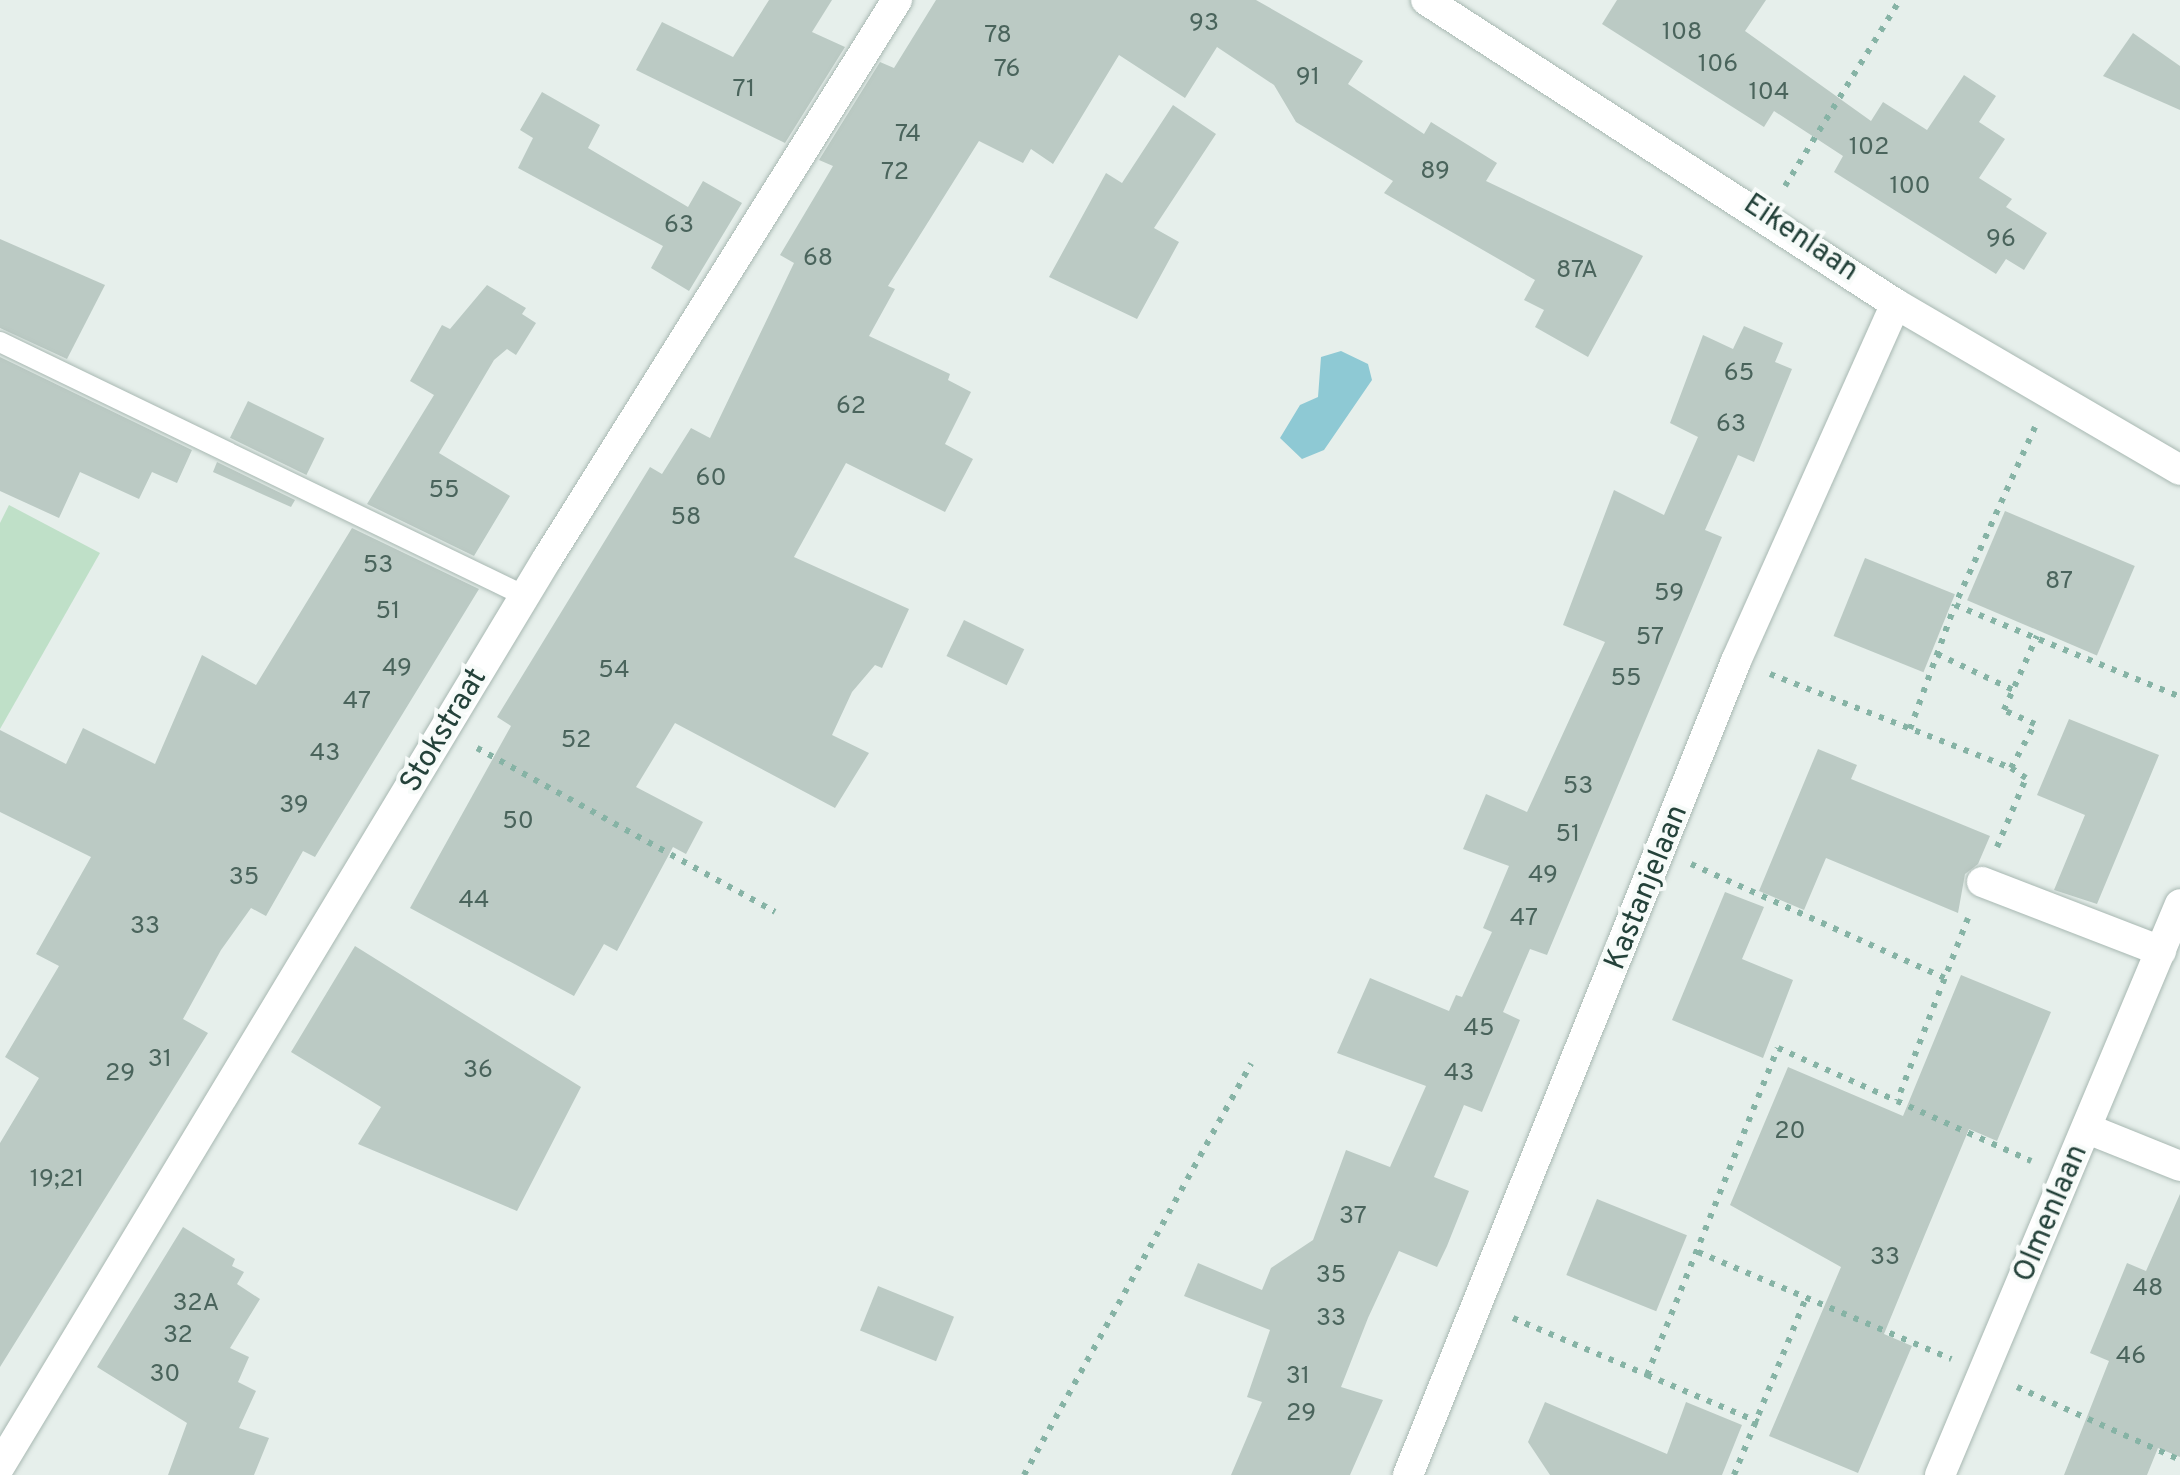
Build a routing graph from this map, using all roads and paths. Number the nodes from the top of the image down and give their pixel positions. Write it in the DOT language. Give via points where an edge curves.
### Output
graph roads {
  1 [pos="897,0"];
  2 [pos="1426,0"];
  3 [pos="1900,0"];
  4 [pos="1766,216"];
  5 [pos="1896,304"];
  6 [pos="0,342"];
  7 [pos="2050,392"];
  8 [pos="2180,470"];
  9 [pos="525,596"];
  10 [pos="1955,605"];
  11 [pos="2038,636"];
  12 [pos="1937,654"];
  13 [pos="1736,661"];
  14 [pos="2013,690"];
  15 [pos="2180,697"];
  16 [pos="1910,728"];
  17 [pos="445,730"];
  18 [pos="2011,768"];
  19 [pos="1664,851"];
  20 [pos="1982,882"];
  21 [pos="2180,904"];
  22 [pos="775,912"];
  23 [pos="2161,951"];
  24 [pos="1945,978"];
  25 [pos="1251,1063"];
  26 [pos="1897,1101"];
  27 [pos="2088,1129"];
  28 [pos="2180,1166"];
  29 [pos="2068,1178"];
  30 [pos="1698,1252"];
  31 [pos="1806,1298"];
  32 [pos="1473,1301"];
  33 [pos="1984,1372"];
  34 [pos="1647,1375"];
  35 [pos="1758,1422"];
  36 [pos="2180,1460"];
  37 [pos="0,1466"];
  38 [pos="1024,1475"];
  39 [pos="1408,1475"];
  40 [pos="1734,1475"];
  41 [pos="1940,1475"];
  1 -- 9 [label="street, Stokstraat"];
  2 -- 4 [label="street, Eikenlaan"];
  3 -- 4 [label="path"];
  4 -- 5 [label="street, Eikenlaan"];
  5 -- 7 [label="street, Eikenlaan"];
  5 -- 13 [label="street, Kastanjelaan"];
  6 -- 9 [label="lane"];
  7 -- 8 [label="street, Eikenlaan"];
  7 -- 10 [label="path"];
  9 -- 17 [label="street, Stokstraat"];
  10 -- 11 [label="path"];
  10 -- 12 [label="path"];
  11 -- 14 [label="path"];
  11 -- 15 [label="path"];
  12 -- 14 [label="path"];
  12 -- 16 [label="path"];
  13 -- 16 [label="path"];
  13 -- 19 [label="street, Kastanjelaan"];
  14 -- 18 [label="path" via="2004,710 2035,724"];
  16 -- 18 [label="path"];
  17 -- 22 [label="path"];
  17 -- 37 [label="street, Stokstraat"];
  18 -- 20 [label="path" via="2026,778"];
  19 -- 24 [label="path"];
  19 -- 32 [label="street, Kastanjelaan"];
  20 -- 23 [label="street"];
  20 -- 24 [label="path"];
  21 -- 23 [label="street, Olmenlaan"];
  23 -- 27 [label="street, Olmenlaan"];
  24 -- 26 [label="path"];
  25 -- 38 [label="path"];
  26 -- 29 [label="path"];
  26 -- 30 [label="path" via="1778,1048"];
  27 -- 28 [label="street"];
  27 -- 29 [label="street, Olmenlaan"];
  29 -- 33 [label="street, Olmenlaan"];
  30 -- 31 [label="path"];
  30 -- 34 [label="path"];
  31 -- 33 [label="path"];
  31 -- 35 [label="path"];
  32 -- 34 [label="path"];
  32 -- 39 [label="street, Kastanjelaan"];
  33 -- 36 [label="path"];
  33 -- 41 [label="street, Olmenlaan"];
  34 -- 35 [label="path"];
  35 -- 40 [label="path"];
}
